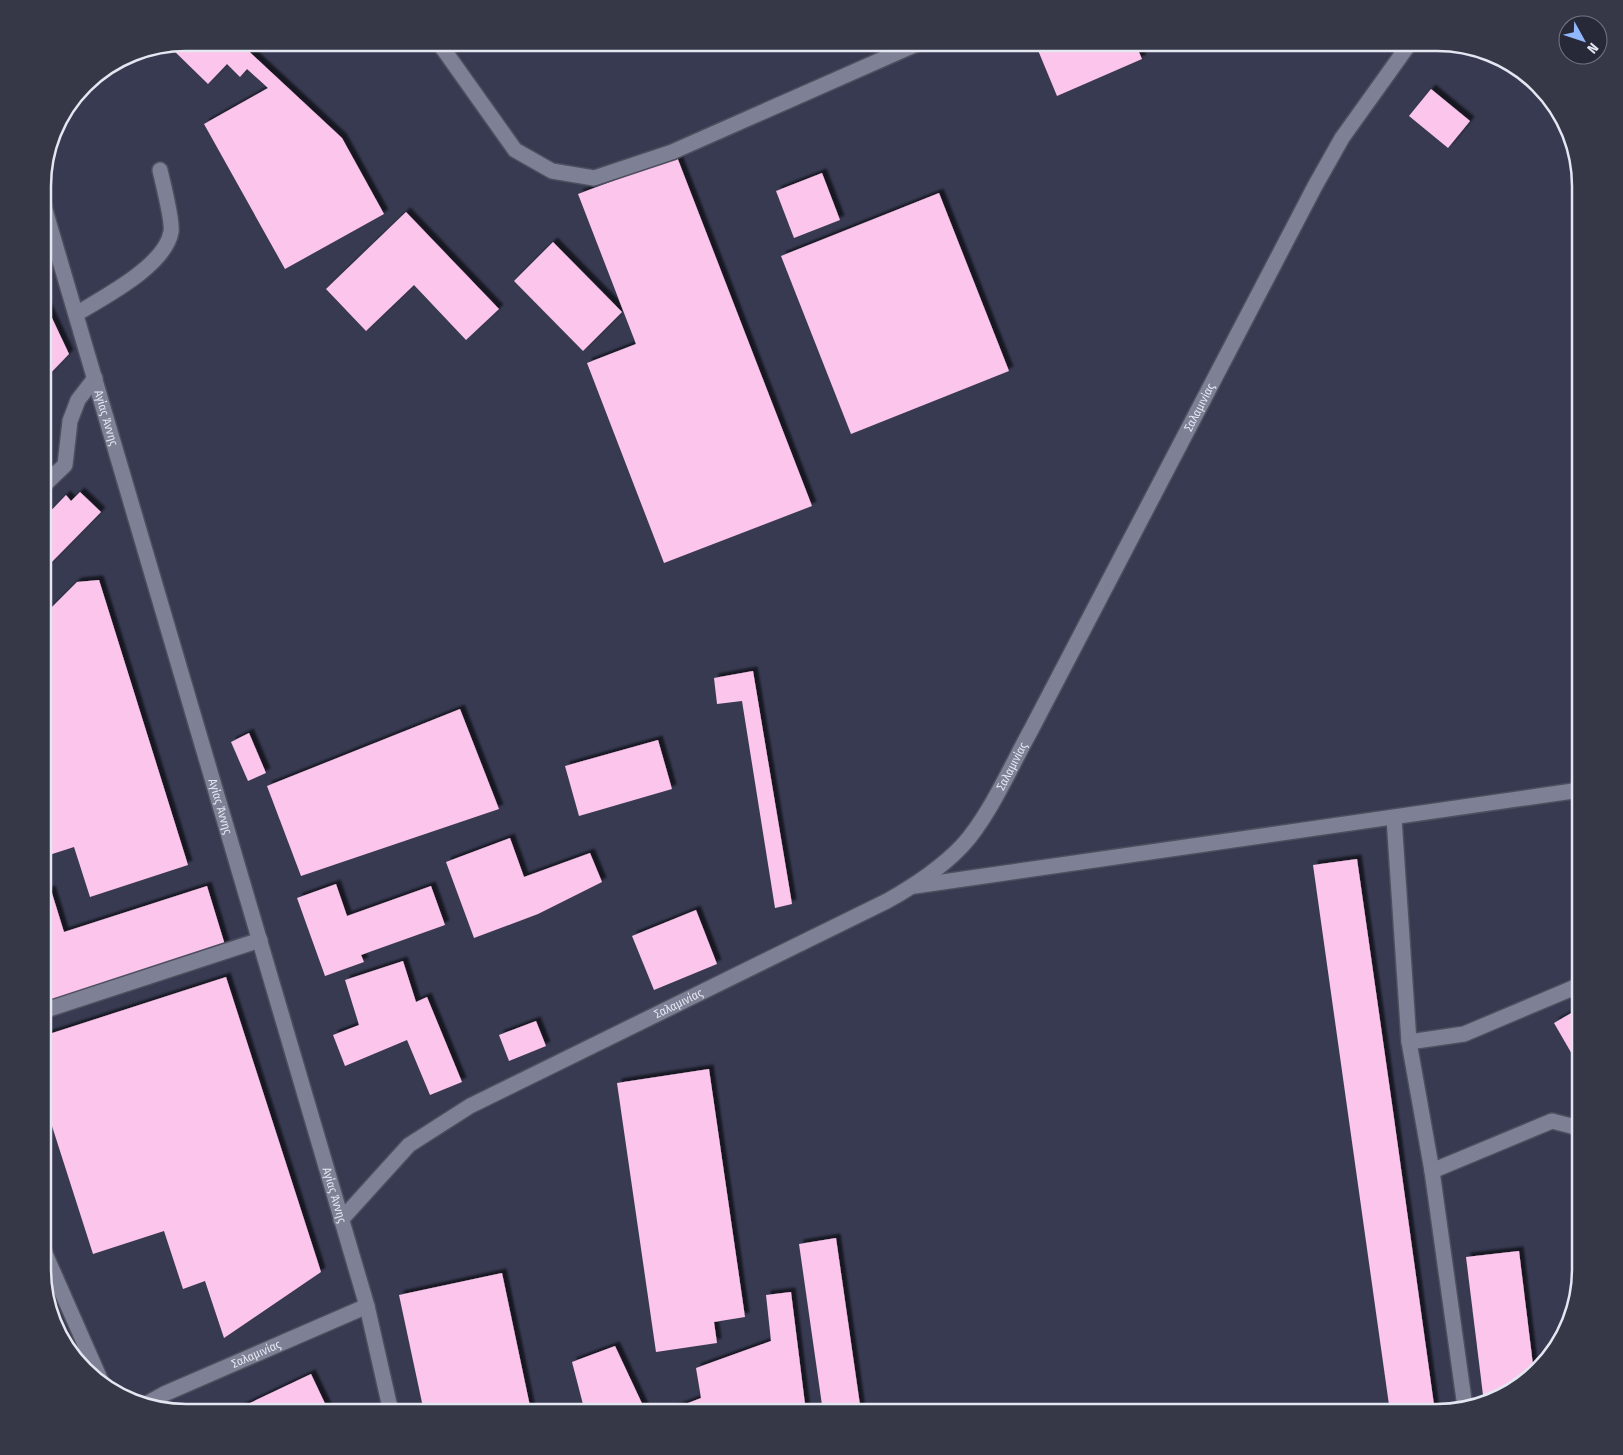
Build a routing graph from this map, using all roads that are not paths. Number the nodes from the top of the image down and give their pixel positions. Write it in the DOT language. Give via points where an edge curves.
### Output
graph roads {
  1 [pos="898,51"];
  2 [pos="1404,51"];
  3 [pos="447,52"];
  4 [pos="160,170"];
  5 [pos="52,233"];
  6 [pos="76,314"];
  7 [pos="95,378"];
  8 [pos="52,477"];
  9 [pos="1572,791"];
  10 [pos="1394,818"];
  11 [pos="915,886"];
  12 [pos="260,940"];
  13 [pos="1572,988"];
  14 [pos="52,1007"];
  15 [pos="1410,1042"];
  16 [pos="1572,1126"];
  17 [pos="1432,1171"];
  18 [pos="342,1220"];
  19 [pos="52,1269"];
  20 [pos="367,1306"];
  21 [pos="96,1369"];
  22 [pos="154,1400"];
  23 [pos="1465,1401"];
  24 [pos="389,1404"];
  1 -- 3 [label="street" via="672,152 594,178 552,171 515,150"];
  2 -- 11 [label="street, Σαλαμινίας" via="1342,138 1315,186 1036,721 981,819 962,846"];
  4 -- 6 [label="street" via="171,231 162,251 126,283"];
  5 -- 6 [label="street, Αγίας Άννης"];
  6 -- 7 [label="street, Αγίας Άννης"];
  7 -- 8 [label="street" via="78,400 70,421 65,465"];
  7 -- 12 [label="street, Αγίας Άννης"];
  9 -- 10 [label="street"];
  10 -- 11 [label="street"];
  10 -- 15 [label="street"];
  11 -- 18 [label="street, Σαλαμινίας" via="470,1106 409,1145"];
  12 -- 14 [label="street"];
  12 -- 18 [label="street, Αγίας Άννης"];
  13 -- 15 [label="street" via="1464,1034"];
  15 -- 17 [label="street"];
  16 -- 17 [label="street" via="1552,1121"];
  17 -- 23 [label="street"];
  18 -- 20 [label="street, Αγίας Άννης"];
  19 -- 21 [label="street"];
  20 -- 22 [label="street, Σαλαμινίας"];
  20 -- 24 [label="street, Αγίας Άννης"];
}
